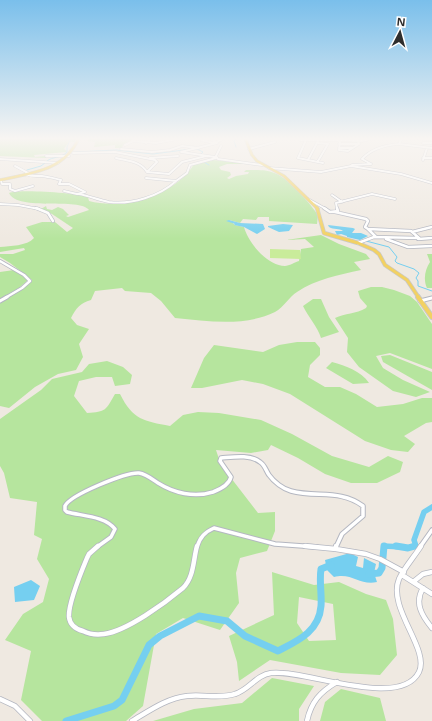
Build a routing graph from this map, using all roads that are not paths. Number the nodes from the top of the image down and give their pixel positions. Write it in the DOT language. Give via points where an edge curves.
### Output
graph roads {
  1 [pos="23,172"];
  2 [pos="36,172"];
  3 [pos="147,172"];
  4 [pos="172,172"];
  5 [pos="188,172"];
  6 [pos="276,172"];
  7 [pos="382,172"];
  8 [pos="27,174"];
  9 [pos="412,177"];
  10 [pos="146,178"];
  11 [pos="6,179"];
  12 [pos="0,181"];
  13 [pos="176,181"];
  14 [pos="407,181"];
  15 [pos="432,183"];
  16 [pos="8,184"];
  17 [pos="33,186"];
  18 [pos="64,191"];
  19 [pos="79,194"];
  20 [pos="332,195"];
  21 [pos="308,199"];
  22 [pos="396,199"];
  23 [pos="342,202"];
  24 [pos="0,204"];
  25 [pos="335,212"];
  26 [pos="53,222"];
  27 [pos="432,227"];
  28 [pos="368,229"];
  29 [pos="412,232"];
  30 [pos="376,237"];
  31 [pos="384,238"];
  32 [pos="432,238"];
  33 [pos="418,239"];
  34 [pos="358,243"];
  35 [pos="432,246"];
  36 [pos="0,261"];
  37 [pos="432,298"];
  38 [pos="0,301"];
  39 [pos="420,301"];
  40 [pos="432,317"];
  41 [pos="432,530"];
  42 [pos="336,549"];
  43 [pos="432,572"];
  44 [pos="403,574"];
  45 [pos="413,582"];
  46 [pos="423,588"];
  47 [pos="432,594"];
  48 [pos="432,628"];
  49 [pos="338,682"];
  50 [pos="0,699"];
  51 [pos="30,721"];
  52 [pos="132,721"];
  53 [pos="307,721"];
  1 -- 8 [label="street"];
  2 -- 8 [label="main road"];
  3 -- 4 [label="street" via="170,174"];
  5 -- 13 [label="street"];
  6 -- 21 [label="main road" via="284,176"];
  7 -- 9 [label="street"];
  8 -- 11 [label="main road"];
  8 -- 19 [label="street" via="59,179 59,184 70,184 85,192"];
  9 -- 14 [label="street"];
  9 -- 15 [label="street"];
  10 -- 13 [label="street"];
  11 -- 12 [label="main road"];
  11 -- 16 [label="street"];
  12 -- 16 [label="street" via="2,184"];
  13 -- 19 [label="street" via="170,187 151,196 125,201 112,202"];
  16 -- 17 [label="street" via="16,191"];
  18 -- 19 [label="street"];
  20 -- 23 [label="street"];
  21 -- 25 [label="street" via="316,201 328,211"];
  21 -- 34 [label="main road" via="320,211 324,233"];
  22 -- 23 [label="street" via="367,193"];
  23 -- 25 [label="street" via="336,204 338,211"];
  24 -- 26 [label="street" via="20,204 35,208 48,213"];
  25 -- 28 [label="street" via="366,219 368,221 365,227"];
  27 -- 29 [label="street"];
  28 -- 29 [label="street"];
  28 -- 30 [label="street"];
  29 -- 33 [label="street"];
  30 -- 31 [label="street"];
  30 -- 34 [label="street"];
  31 -- 33 [label="street"];
  31 -- 35 [label="street" via="411,249"];
  32 -- 33 [label="street"];
  34 -- 39 [label="main road" via="374,250 385,265 407,280"];
  36 -- 38 [label="street" via="30,281"];
  37 -- 39 [label="street"];
  39 -- 40 [label="main road"];
  41 -- 44 [label="street"];
  42 -- 42 [label="street" via="280,545 212,528 196,547 193,570 187,584 135,620 107,634 95,634 76,629 69,617 71,602 87,557 110,539 115,529 105,521 67,512 67,501 127,475 142,474 177,492 202,495 220,489 230,480 231,477 220,458 254,459 263,465 273,480 288,490 304,494 334,495 355,500 363,506 363,516 341,533"];
  42 -- 44 [label="street" via="380,558"];
  43 -- 45 [label="street" via="423,574"];
  44 -- 45 [label="street"];
  44 -- 49 [label="street" via="397,585 397,597 420,657 419,672 413,680 398,689 372,690"];
  45 -- 46 [label="street"];
  46 -- 47 [label="street"];
  46 -- 48 [label="street" via="419,593 419,606"];
  49 -- 52 [label="street" via="270,673 256,679 235,694 178,697"];
  49 -- 53 [label="street" via="325,688 314,699"];
  50 -- 51 [label="street" via="15,706"];
}
